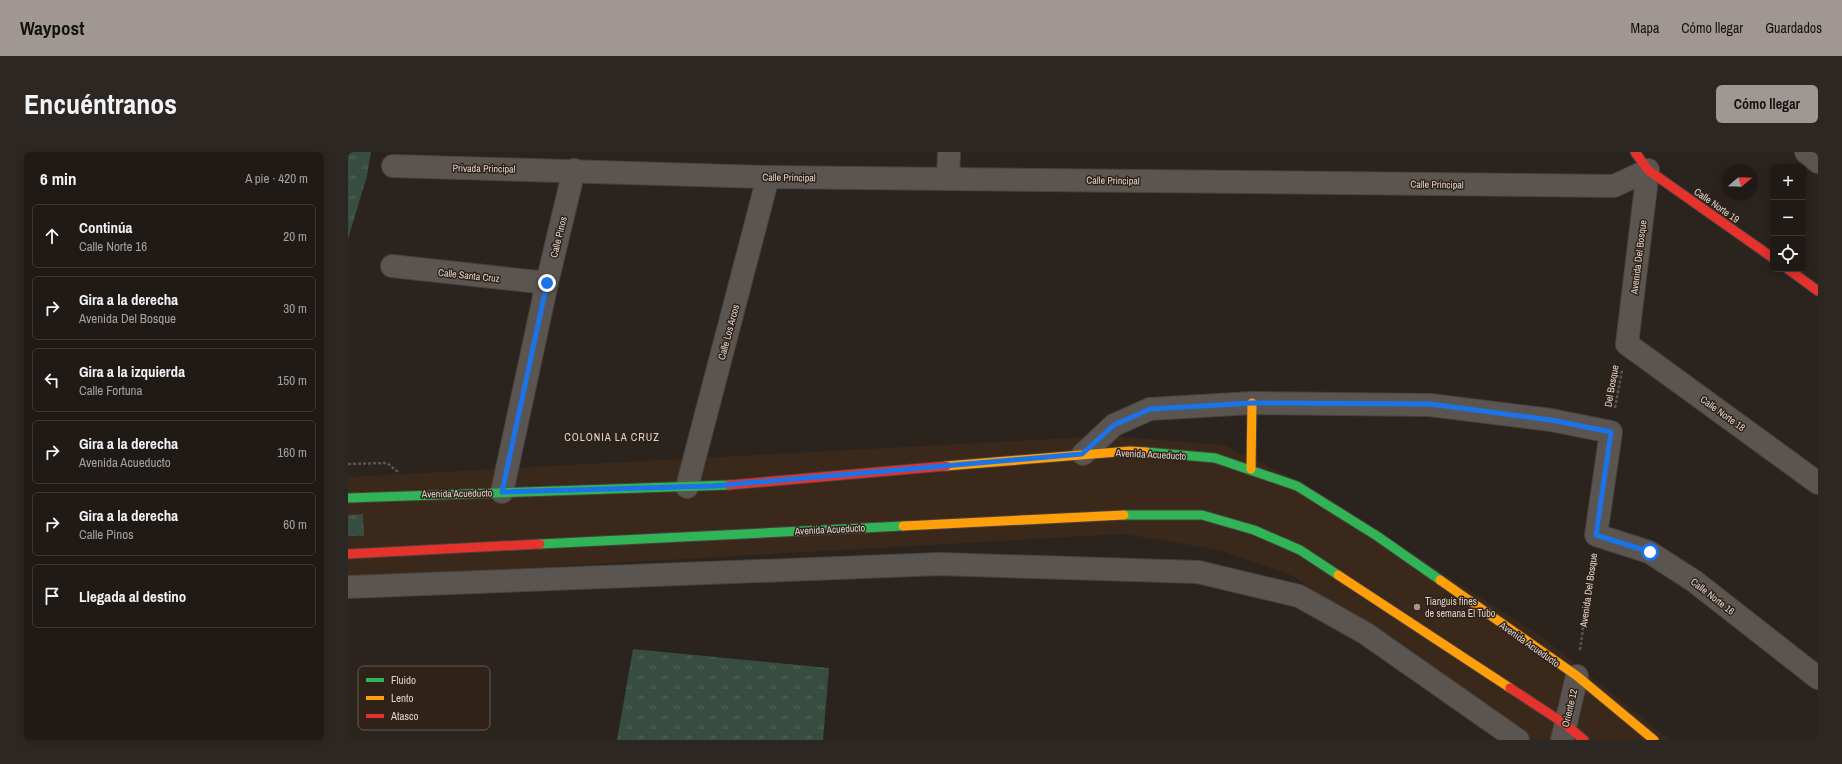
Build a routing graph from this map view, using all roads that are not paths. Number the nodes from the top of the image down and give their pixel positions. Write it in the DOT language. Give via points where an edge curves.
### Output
graph roads {
  1 [pos="949,152"];
  2 [pos="1635,152"];
  3 [pos="1806,152"];
  4 [pos="1818,162"];
  5 [pos="393,166"];
  6 [pos="574,170"];
  7 [pos="1648,170"];
  8 [pos="768,177"];
  9 [pos="948,178"];
  10 [pos="1770,256"];
  11 [pos="392,266"];
  12 [pos="1792,272"];
  13 [pos="547,283"];
  14 [pos="1818,291"];
  15 [pos="1627,344"];
  16 [pos="1252,403"];
  17 [pos="1082,454"];
  18 [pos="1251,469"];
  19 [pos="1818,483"];
  20 [pos="688,487"];
  21 [pos="502,492"];
  22 [pos="348,498"];
  23 [pos="348,554"];
  24 [pos="348,587"];
  25 [pos="1577,676"];
  26 [pos="1818,678"];
  27 [pos="1563,732"];
  28 [pos="1518,740"];
  29 [pos="1584,740"];
  30 [pos="1654,740"];
  1 -- 9 [label="street"];
  2 -- 7 [label="street, Calle Norte 19"];
  3 -- 4 [label="street"];
  5 -- 6 [label="street, Privada Principal"];
  6 -- 8 [label="street, Calle Principal"];
  6 -- 13 [label="street, Calle Pinos"];
  7 -- 9 [label="street, Calle Principal" via="1614,186"];
  7 -- 10 [label="street, Calle Norte 19"];
  7 -- 15 [label="street, Avenida Del Bosque"];
  8 -- 9 [label="street, Calle Principal"];
  8 -- 20 [label="street, Calle Los Arcos"];
  11 -- 13 [label="street, Calle Santa Cruz"];
  12 -- 14 [label="street"];
  13 -- 21 [label="street, Calle Pinos"];
  15 -- 19 [label="street, Calle Norte 18"];
  16 -- 17 [label="street" via="1150,409 1114,425"];
  16 -- 18 [label="street"];
  16 -- 26 [label="street, Calle Norte 16" via="1430,404 1551,420 1611,432 1596,535 1650,552 1694,581"];
  17 -- 18 [label="street, Avenida Acueducto" via="1130,451 1215,458"];
  17 -- 20 [label="street, Avenida Acueducto"];
  18 -- 25 [label="street, Avenida Acueducto" via="1297,486 1370,532"];
  20 -- 21 [label="street, Avenida Acueducto"];
  21 -- 22 [label="street, Avenida Acueducto"];
  23 -- 27 [label="street, Avenida Acueducto" via="1110,515 1202,515 1254,530 1300,550"];
  24 -- 28 [label="street" via="939,564 1198,572 1299,596 1364,633"];
  25 -- 27 [label="street, Oriente 12"];
  25 -- 30 [label="street, Avenida Acueducto"];
  27 -- 29 [label="street, Avenida Acueducto"];
}
